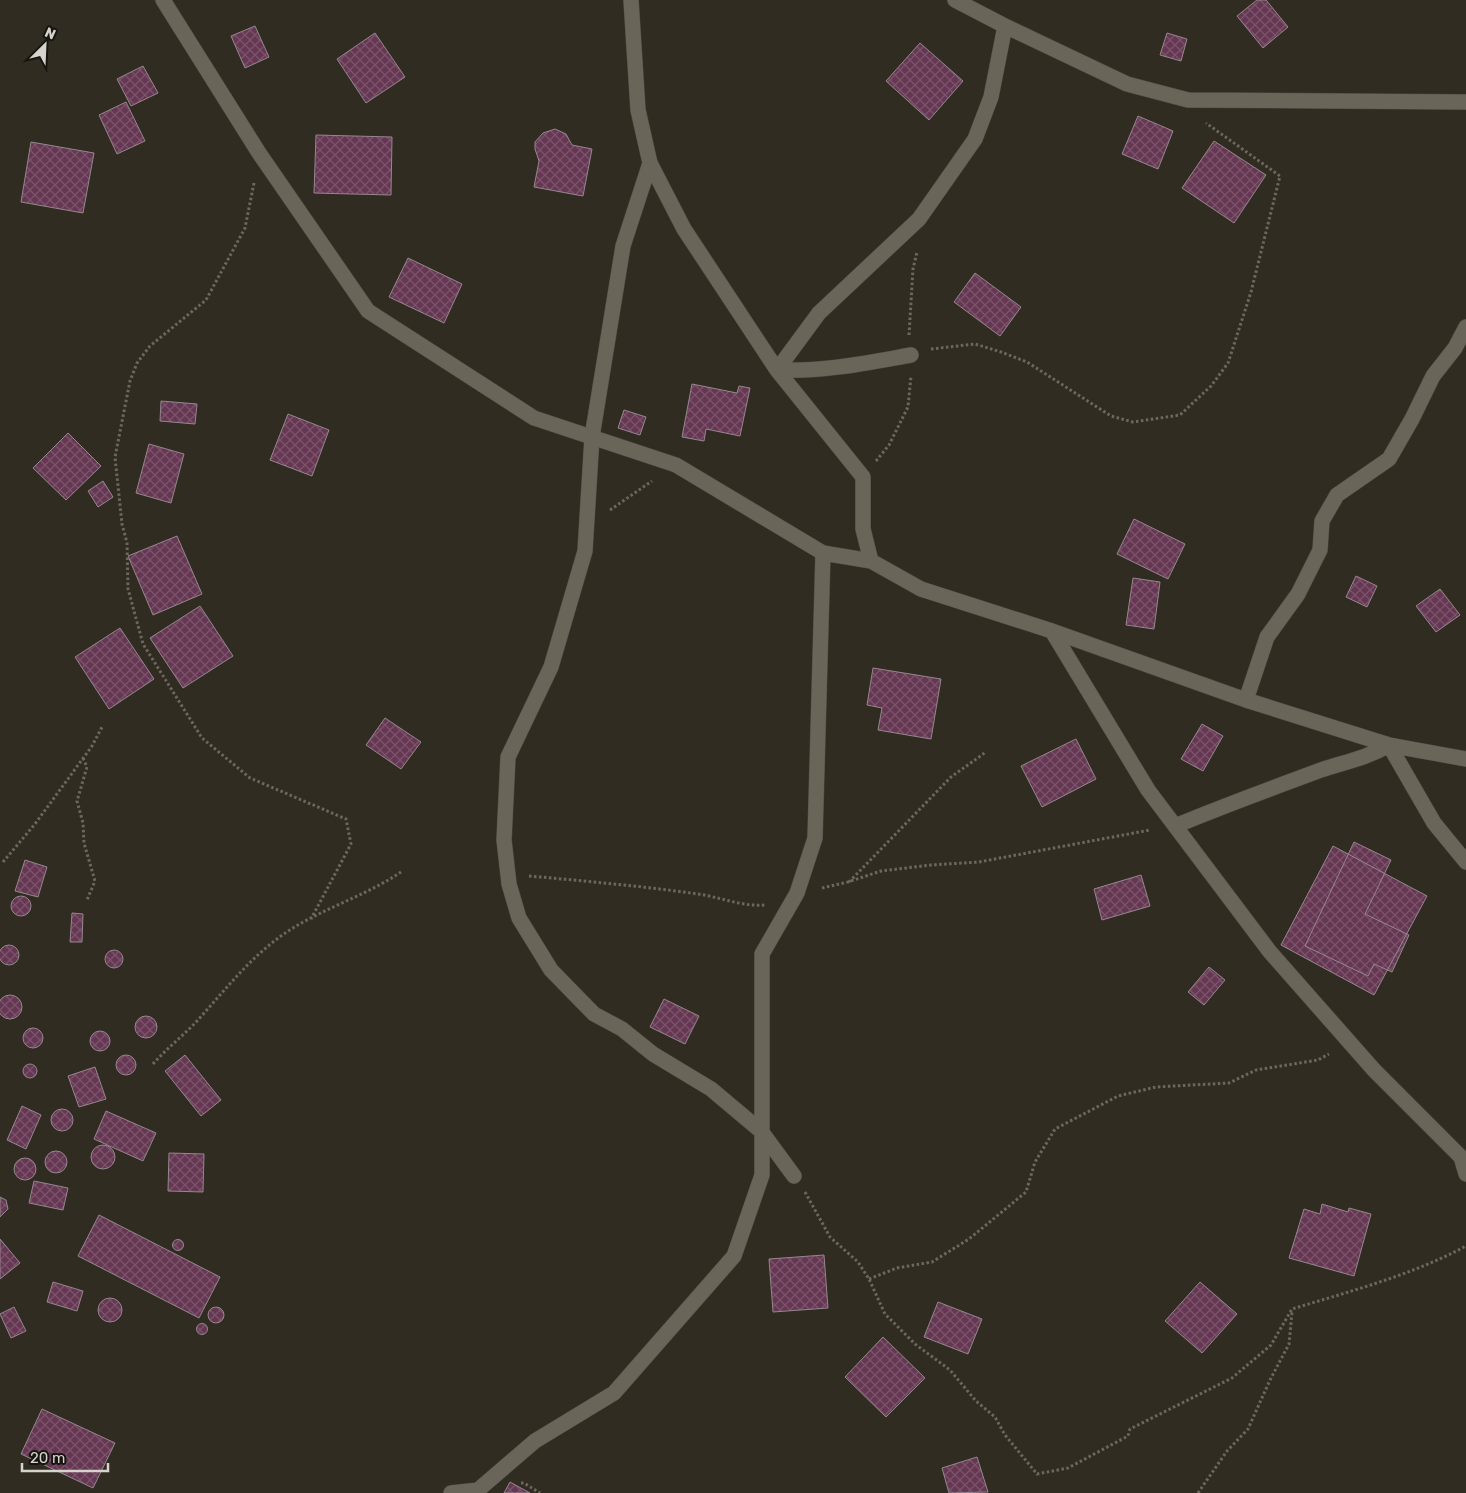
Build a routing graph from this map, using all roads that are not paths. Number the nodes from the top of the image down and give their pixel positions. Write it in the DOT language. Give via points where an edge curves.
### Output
graph roads {
  1 [pos="163,0"];
  2 [pos="631,0"];
  3 [pos="955,0"];
  4 [pos="1005,26"];
  5 [pos="1466,102"];
  6 [pos="650,163"];
  7 [pos="1466,327"];
  8 [pos="911,355"];
  9 [pos="777,370"];
  10 [pos="592,437"];
  11 [pos="823,552"];
  12 [pos="871,561"];
  13 [pos="1052,631"];
  14 [pos="1246,700"];
  15 [pos="1389,746"];
  16 [pos="1466,759"];
  17 [pos="1175,826"];
  18 [pos="1466,862"];
  19 [pos="761,1131"];
  20 [pos="1466,1174"];
  21 [pos="794,1176"];
  22 [pos="451,1493"];
  1 -- 10 [label="street" via="259,153 368,311 534,418"];
  2 -- 6 [label="street" via="638,110"];
  3 -- 4 [label="street"];
  4 -- 5 [label="street" via="1127,84 1188,100"];
  4 -- 9 [label="street" via="991,97 975,139 919,219 819,313"];
  6 -- 9 [label="street" via="684,229"];
  6 -- 10 [label="street" via="622,246"];
  7 -- 14 [label="street" via="1456,348 1433,376 1389,459 1338,495 1322,521 1320,550 1298,594 1267,637"];
  8 -- 9 [label="street" via="804,371"];
  9 -- 12 [label="street" via="863,478 863,529"];
  10 -- 11 [label="street" via="676,465"];
  10 -- 19 [label="street" via="585,550 551,667 508,757 504,840 519,918 551,970 594,1014 622,1029 653,1054 710,1089"];
  11 -- 12 [label="street"];
  11 -- 19 [label="street" via="815,838 797,893 762,954 764,1100"];
  12 -- 13 [label="street" via="921,589"];
  13 -- 14 [label="street"];
  13 -- 17 [label="street" via="1148,790"];
  14 -- 15 [label="street"];
  15 -- 16 [label="street"];
  15 -- 17 [label="street" via="1371,756 1332,766"];
  15 -- 18 [label="street" via="1434,823"];
  17 -- 20 [label="street" via="1270,952 1374,1070 1461,1157"];
  19 -- 21 [label="street"];
  19 -- 22 [label="street" via="762,1175 734,1256 614,1393 535,1441 478,1490"];
}
